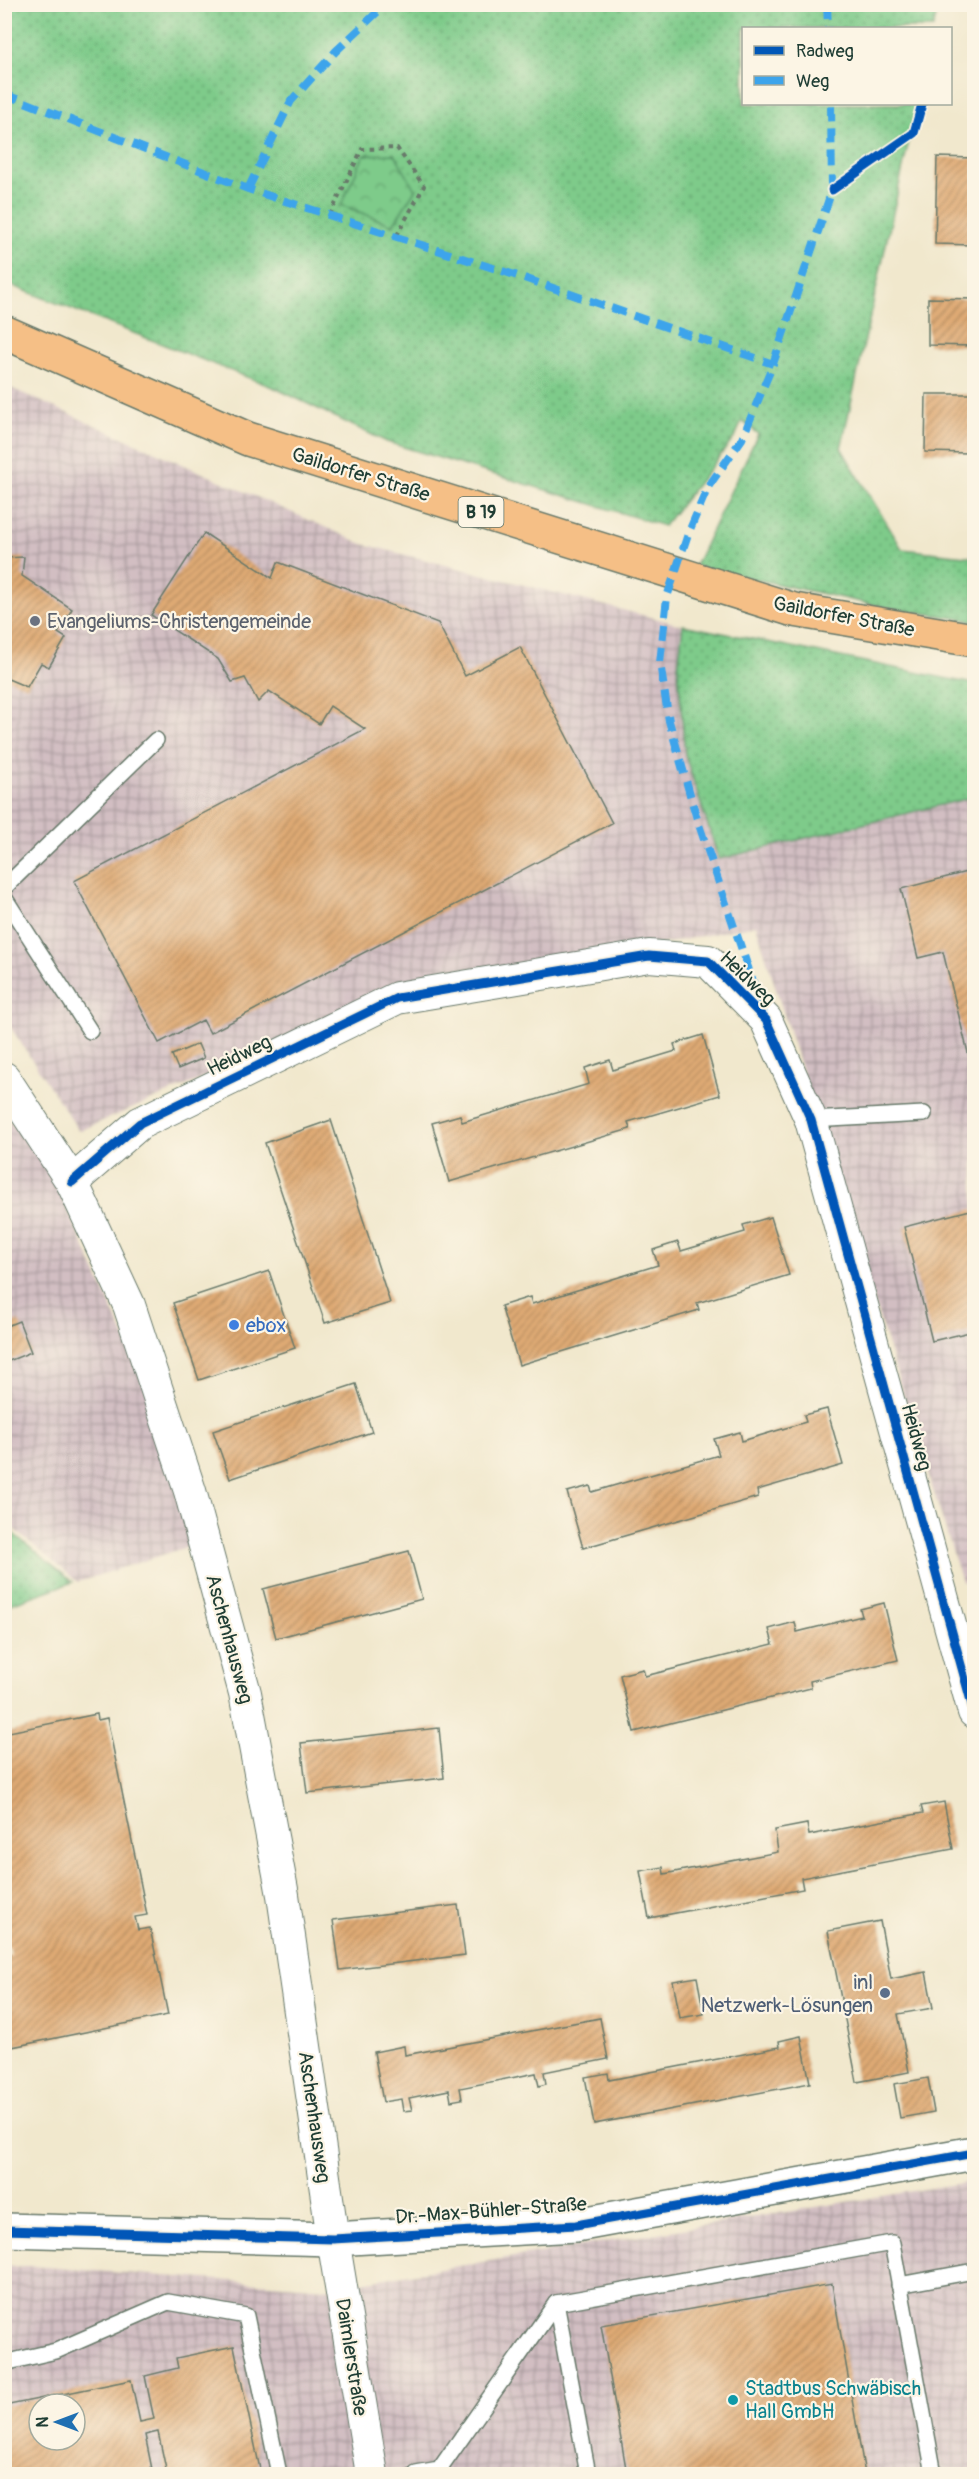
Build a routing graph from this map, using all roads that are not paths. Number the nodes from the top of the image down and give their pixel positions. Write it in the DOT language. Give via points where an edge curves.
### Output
graph roads {
  1 [pos="4,332"];
  2 [pos="975,640"];
  3 [pos="156,740"];
  4 [pos="4,888"];
  5 [pos="4,897"];
  6 [pos="90,1031"];
  7 [pos="4,1078"];
  8 [pos="924,1113"];
  9 [pos="811,1120"];
  10 [pos="72,1182"];
  11 [pos="975,1712"];
  12 [pos="975,2153"];
  13 [pos="4,2230"];
  14 [pos="333,2239"];
  15 [pos="975,2271"];
  16 [pos="899,2285"];
  17 [pos="556,2303"];
  18 [pos="4,2362"];
  19 [pos="441,2472"];
  20 [pos="279,2475"];
  21 [pos="372,2475"];
  22 [pos="416,2475"];
  23 [pos="588,2475"];
  24 [pos="934,2475"];
  1 -- 2 [label="main road, Gaildorfer Straße / B 19" via="248,439 794,610"];
  3 -- 4 [label="lane"];
  5 -- 6 [label="lane"];
  7 -- 10 [label="street, Aschenhausweg"];
  8 -- 9 [label="lane"];
  9 -- 10 [label="street, Heidweg" via="766,1020 708,961 649,957 398,998 140,1123"];
  9 -- 11 [label="street, Heidweg"];
  10 -- 14 [label="street, Aschenhausweg" via="129,1305 190,1491 245,1693 283,1895"];
  12 -- 14 [label="street, Dr.-Max-Bühler-Straße" via="576,2225"];
  13 -- 14 [label="street, Dr.-Max-Bühler-Straße"];
  14 -- 21 [label="street, Daimlerstraße"];
  15 -- 16 [label="lane"];
  16 -- 17 [label="lane" via="892,2243"];
  16 -- 24 [label="lane"];
  17 -- 19 [label="lane"];
  17 -- 23 [label="lane"];
  18 -- 20 [label="lane" via="56,2351 168,2302 246,2316"];
  19 -- 22 [label="lane"];
}
